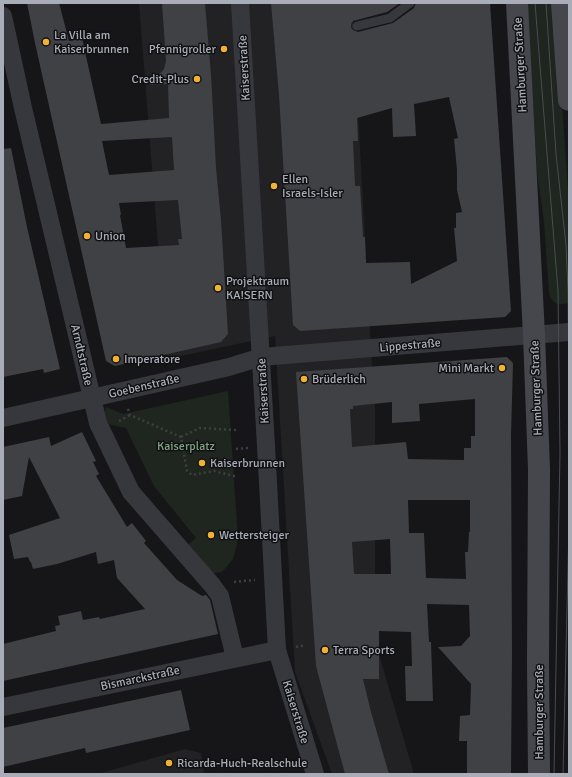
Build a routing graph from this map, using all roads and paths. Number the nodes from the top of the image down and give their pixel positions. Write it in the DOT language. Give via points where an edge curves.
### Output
graph roads {
  1 [pos="240,3"];
  2 [pos="410,3"];
  3 [pos="517,3"];
  4 [pos="562,3"];
  5 [pos="3,16"];
  6 [pos="357,26"];
  7 [pos="569,100"];
  8 [pos="564,333"];
  9 [pos="534,335"];
  10 [pos="261,357"];
  11 [pos="92,398"];
  12 [pos="127,408"];
  13 [pos="3,418"];
  14 [pos="236,430"];
  15 [pos="181,437"];
  16 [pos="238,477"];
  17 [pos="273,577"];
  18 [pos="212,585"];
  19 [pos="277,650"];
  20 [pos="235,658"];
  21 [pos="3,707"];
  22 [pos="315,774"];
  23 [pos="539,774"];
  1 -- 10 [label="street, Kaiserstraße"];
  2 -- 6 [label="lane" via="390,18"];
  3 -- 9 [label="main road, Hamburger Straße"];
  4 -- 7 [label="main road"];
  5 -- 11 [label="street, Arndtstraße"];
  8 -- 9 [label="street, Lippestraße"];
  9 -- 10 [label="street, Lippestraße"];
  9 -- 23 [label="main road, Hamburger Straße" via="539,469"];
  10 -- 11 [label="street, Goebenstraße" via="229,367"];
  10 -- 17 [label="street, Kaiserstraße"];
  11 -- 13 [label="street, Goebenstraße"];
  11 -- 18 [label="street, Arndtstraße" via="98,423 131,492"];
  12 -- 15 [label="path" via="130,415"];
  14 -- 15 [label="path" via="200,428"];
  15 -- 16 [label="path" via="187,471 192,475 214,471"];
  17 -- 18 [label="path"];
  17 -- 19 [label="street, Kaiserstraße"];
  18 -- 20 [label="street, Arndtstraße" via="220,596"];
  19 -- 20 [label="street, Bismarckstraße"];
  19 -- 22 [label="street, Kaiserstraße"];
  20 -- 21 [label="street, Bismarckstraße"];
}
